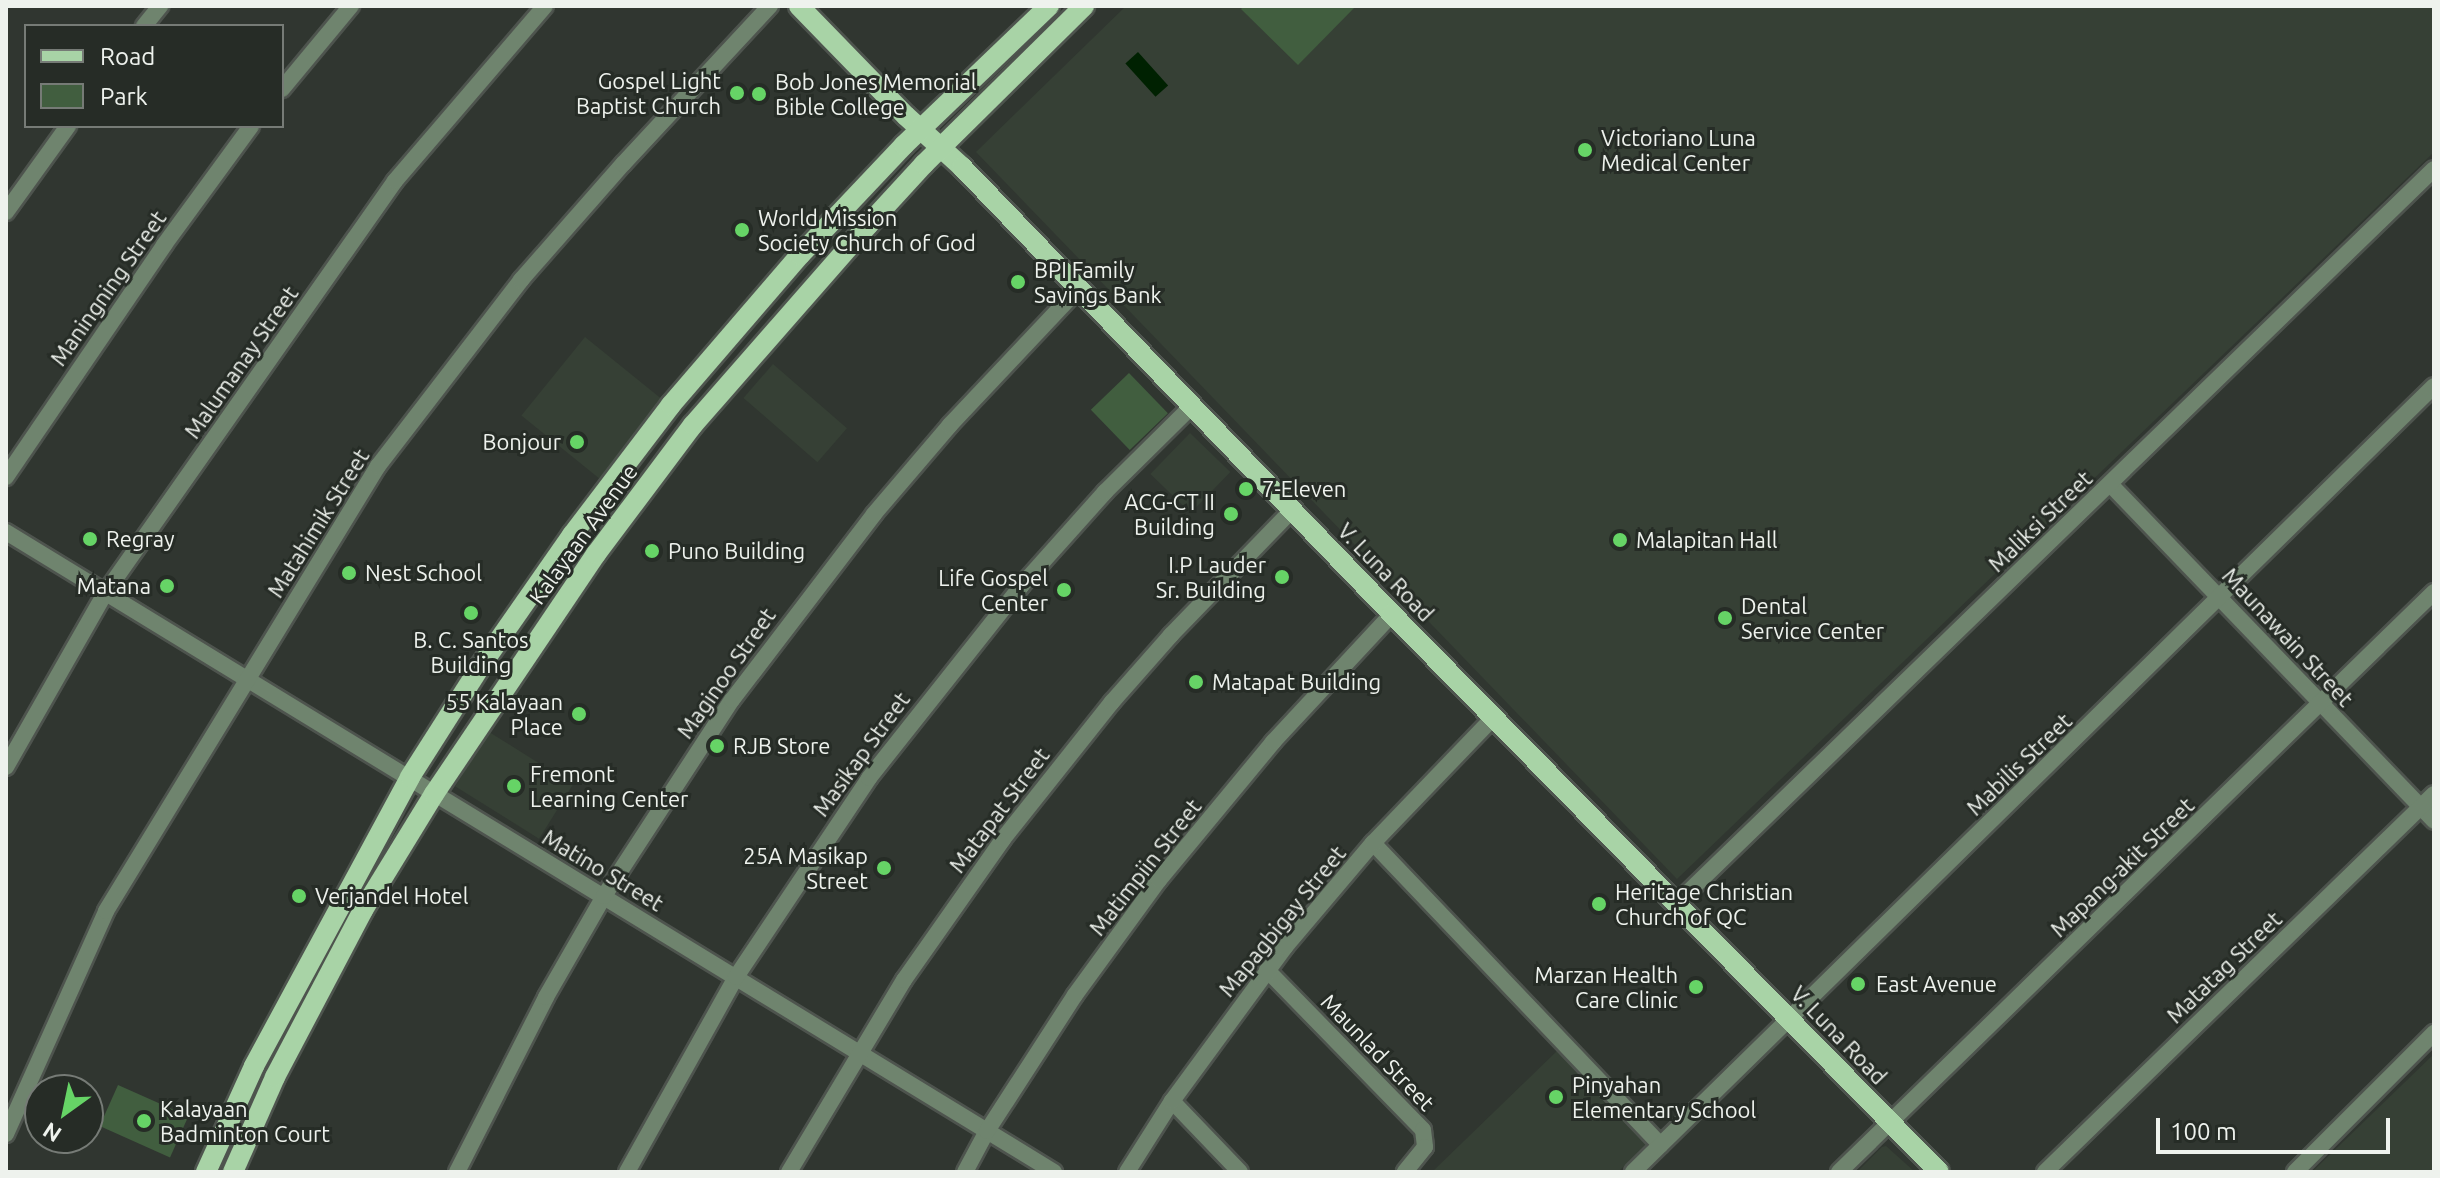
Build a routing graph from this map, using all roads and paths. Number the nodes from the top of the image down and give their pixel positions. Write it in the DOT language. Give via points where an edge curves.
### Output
graph roads {
  1 [pos="160,6"];
  2 [pos="351,6"];
  3 [pos="545,6"];
  4 [pos="770,6"];
  5 [pos="799,6"];
  6 [pos="1049,6"];
  7 [pos="1084,6"];
  8 [pos="146,24"];
  9 [pos="284,87"];
  10 [pos="67,128"];
  11 [pos="250,128"];
  12 [pos="922,129"];
  13 [pos="942,147"];
  14 [pos="2434,169"];
  15 [pos="6,212"];
  16 [pos="1078,289"];
  17 [pos="2434,386"];
  18 [pos="1191,407"];
  19 [pos="6,477"];
  20 [pos="2110,484"];
  21 [pos="1292,510"];
  22 [pos="6,532"];
  23 [pos="106,592"];
  24 [pos="2434,592"];
  25 [pos="2220,597"];
  26 [pos="1392,614"];
  27 [pos="246,678"];
  28 [pos="2321,704"];
  29 [pos="1494,717"];
  30 [pos="6,767"];
  31 [pos="410,777"];
  32 [pos="434,794"];
  33 [pos="2434,794"];
  34 [pos="2420,807"];
  35 [pos="2434,821"];
  36 [pos="1373,843"];
  37 [pos="604,896"];
  38 [pos="1677,903"];
  39 [pos="1267,970"];
  40 [pos="736,977"];
  41 [pos="1791,1019"];
  42 [pos="2434,1033"];
  43 [pos="859,1052"];
  44 [pos="1172,1101"];
  45 [pos="1891,1123"];
  46 [pos="987,1131"];
  47 [pos="6,1134"];
  48 [pos="1661,1145"];
  49 [pos="206,1172"];
  50 [pos="233,1172"];
  51 [pos="457,1172"];
  52 [pos="627,1172"];
  53 [pos="789,1172"];
  54 [pos="965,1172"];
  55 [pos="1054,1172"];
  56 [pos="1127,1172"];
  57 [pos="1240,1172"];
  58 [pos="1405,1172"];
  59 [pos="1633,1172"];
  60 [pos="1839,1172"];
  61 [pos="1939,1172"];
  62 [pos="2045,1172"];
  63 [pos="2295,1172"];
  1 -- 8 [label="street"];
  2 -- 9 [label="street"];
  3 -- 23 [label="street, Malumanay Street" via="395,181"];
  4 -- 27 [label="street, Matahimik Street" via="521,280 378,466"];
  5 -- 12 [label="main road, V. Luna Road"];
  6 -- 12 [label="main road, Kalayaan Avenue"];
  7 -- 13 [label="main road, Kalayaan Avenue"];
  10 -- 15 [label="street"];
  11 -- 19 [label="street, Maningning Street"];
  12 -- 13 [label="main road, V. Luna Road"];
  12 -- 31 [label="main road, Kalayaan Avenue" via="800,255 632,455 504,632"];
  13 -- 16 [label="main road, V. Luna Road"];
  13 -- 32 [label="main road, Kalayaan Avenue" via="693,425 581,576"];
  14 -- 20 [label="street, Maliksi Street"];
  16 -- 18 [label="main road, V. Luna Road"];
  16 -- 37 [label="street, Maginoo Street" via="950,425 810,594 691,760"];
  17 -- 25 [label="street, Mabilis Street"];
  18 -- 21 [label="main road, V. Luna Road"];
  18 -- 40 [label="street, Masikap Street" via="1105,492 941,683 800,876"];
  20 -- 25 [label="street, Maunawain Street"];
  20 -- 38 [label="street, Maliksi Street"];
  21 -- 26 [label="main road, V. Luna Road"];
  21 -- 43 [label="street, Matapat Street" via="1171,635 1055,771 953,909"];
  22 -- 23 [label="street, Matino Street"];
  23 -- 27 [label="street, Matino Street"];
  23 -- 30 [label="street, Malumanay Street"];
  24 -- 28 [label="street, Mapang-akit Street"];
  25 -- 28 [label="street, Maunawain Street"];
  25 -- 41 [label="street, Mabilis Street"];
  26 -- 29 [label="main road, V. Luna Road"];
  26 -- 46 [label="street, Matimpiin Street" via="1273,742 1159,880 1075,995"];
  27 -- 31 [label="street, Matino Street"];
  27 -- 47 [label="street, Matahimik Street" via="106,911"];
  28 -- 34 [label="street, Maunawain Street"];
  28 -- 45 [label="street, Mapang-akit Street"];
  29 -- 36 [label="street, Mapagbigay Street"];
  29 -- 38 [label="main road, V. Luna Road"];
  31 -- 32 [label="street, Matino Street"];
  31 -- 49 [label="main road, Kalayaan Avenue" via="254,1066"];
  32 -- 37 [label="street, Matino Street"];
  32 -- 50 [label="main road, Kalayaan Avenue" via="363,910 275,1077"];
  33 -- 34 [label="street, Matatag Street"];
  34 -- 35 [label="street, Maunawain Street"];
  34 -- 62 [label="street, Matatag Street"];
  36 -- 39 [label="street, Mapagbigay Street"];
  36 -- 48 [label="street"];
  37 -- 40 [label="street, Matino Street"];
  37 -- 51 [label="street, Maginoo Street"];
  38 -- 41 [label="main road, V. Luna Road"];
  39 -- 44 [label="street, Mapagbigay Street"];
  39 -- 58 [label="street, Maunlad Street" via="1423,1130 1425,1147"];
  40 -- 43 [label="street, Matino Street"];
  40 -- 52 [label="street, Masikap Street"];
  41 -- 45 [label="main road, V. Luna Road"];
  41 -- 48 [label="street, Mabilis Street"];
  42 -- 63 [label="street"];
  43 -- 46 [label="street, Matino Street"];
  43 -- 53 [label="street, Matapat Street"];
  44 -- 56 [label="street, Mapagbigay Street"];
  44 -- 57 [label="street"];
  45 -- 60 [label="street, Mapang-akit Street"];
  45 -- 61 [label="main road, V. Luna Road"];
  46 -- 54 [label="street, Matimpiin Street"];
  46 -- 55 [label="street, Matino Street"];
  48 -- 59 [label="street, Mabilis Street"];
}
